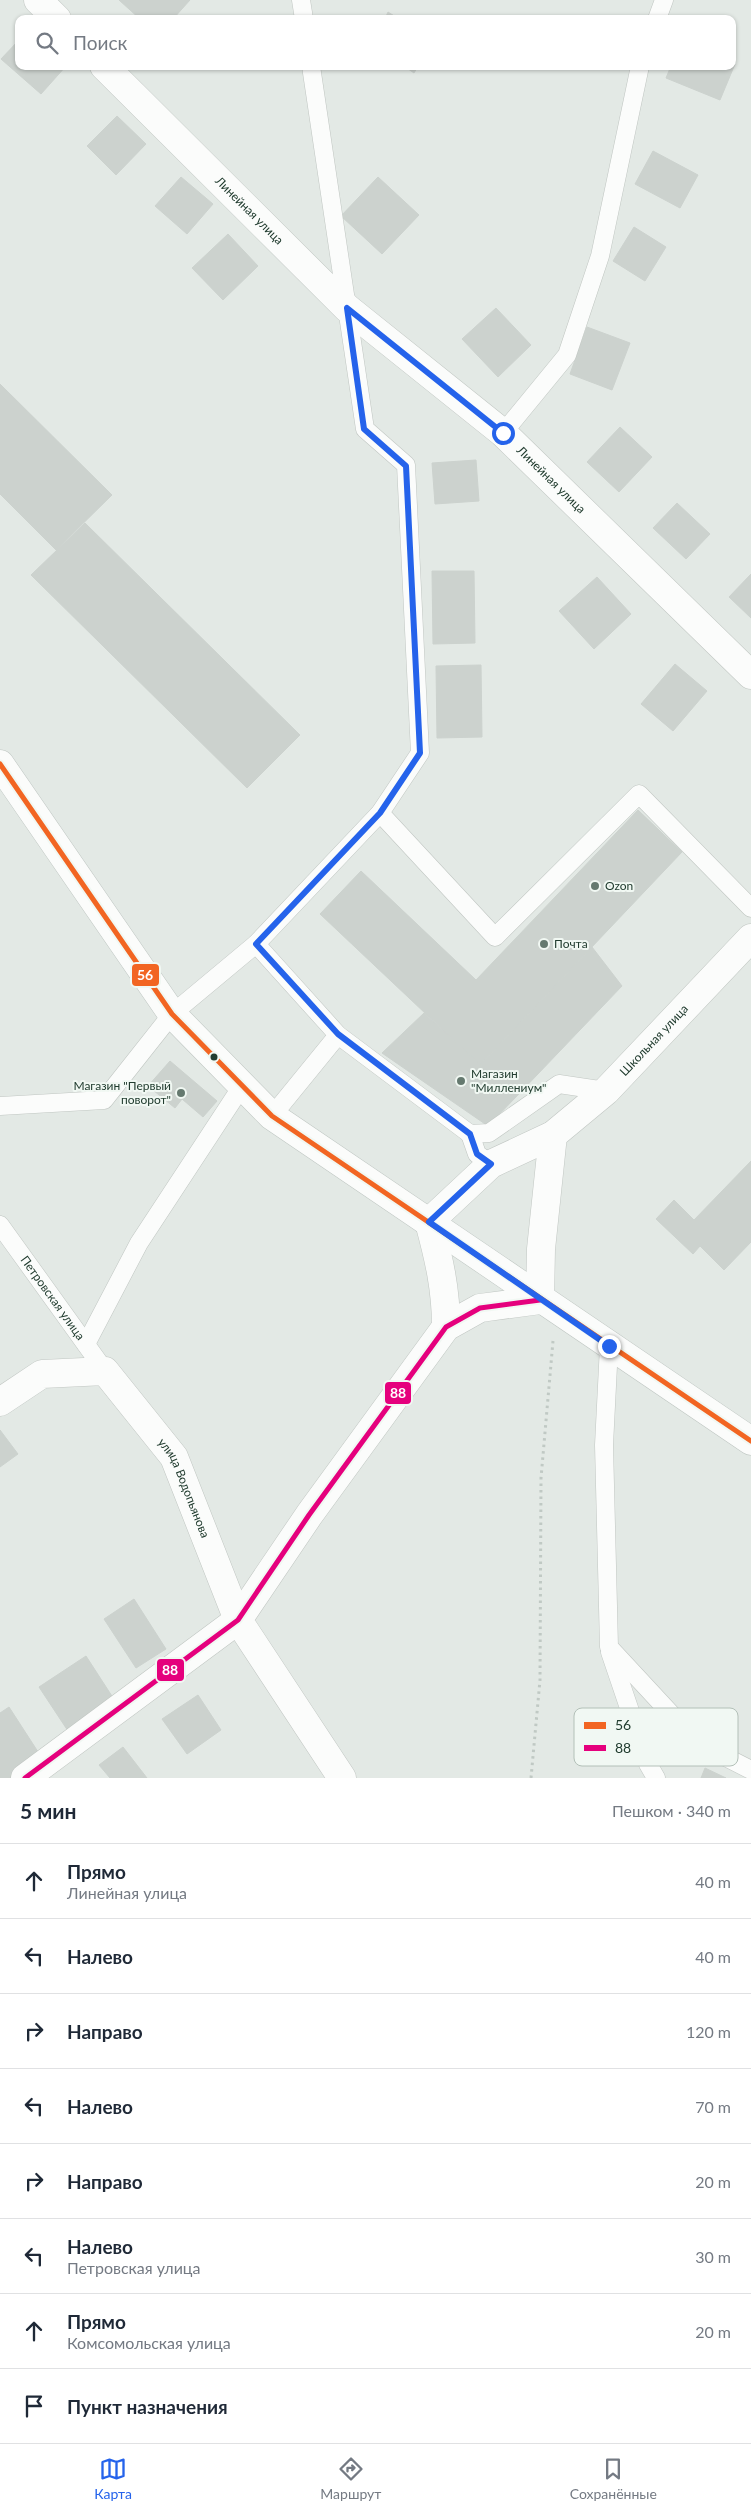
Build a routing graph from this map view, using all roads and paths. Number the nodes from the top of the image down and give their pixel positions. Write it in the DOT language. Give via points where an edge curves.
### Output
graph roads {
  1 [pos="38,0"];
  2 [pos="301,0"];
  3 [pos="664,0"];
  4 [pos="53,15"];
  5 [pos="303,15"];
  6 [pos="658,15"];
  7 [pos="108,70"];
  8 [pos="312,70"];
  9 [pos="639,70"];
  10 [pos="347,308"];
  11 [pos="503,433"];
  12 [pos="751,675"];
  13 [pos="0,764"];
  14 [pos="380,813"];
  15 [pos="751,908"];
  16 [pos="751,938"];
  17 [pos="256,944"];
  18 [pos="172,1014"];
  19 [pos="338,1034"];
  20 [pos="242,1086"];
  21 [pos="606,1091"];
  22 [pos="0,1106"];
  23 [pos="272,1116"];
  24 [pos="470,1134"];
  25 [pos="553,1135"];
  26 [pos="491,1164"];
  27 [pos="429,1222"];
  28 [pos="0,1225"];
  29 [pos="548,1305"];
  30 [pos="446,1327"];
  31 [pos="86,1344"];
  32 [pos="609,1346"];
  33 [pos="105,1371"];
  34 [pos="0,1402"];
  35 [pos="751,1441"];
  36 [pos="238,1620"];
  37 [pos="609,1647"];
  38 [pos="629,1708"];
  39 [pos="666,1708"];
  40 [pos="738,1763"];
  41 [pos="649,1766"];
  42 [pos="751,1770"];
  43 [pos="25,1778"];
  44 [pos="342,1778"];
  45 [pos="531,1778"];
  46 [pos="656,1778"];
  1 -- 4 [label="street"];
  2 -- 5 [label="lane"];
  3 -- 6 [label="lane"];
  7 -- 10 [label="street, Линейная улица"];
  8 -- 10 [label="lane"];
  9 -- 11 [label="lane" via="600,256 567,355"];
  10 -- 11 [label="street, Линейная улица"];
  10 -- 14 [label="lane" via="364,429 406,466 420,753"];
  11 -- 12 [label="street, Линейная улица"];
  13 -- 18 [label="street"];
  14 -- 15 [label="lane" via="495,937 639,794"];
  14 -- 17 [label="lane"];
  16 -- 21 [label="street, Школьная улица"];
  17 -- 18 [label="lane"];
  17 -- 19 [label="lane"];
  18 -- 20 [label="street"];
  18 -- 22 [label="lane" via="104,1100"];
  19 -- 23 [label="lane"];
  19 -- 24 [label="lane"];
  20 -- 23 [label="street"];
  20 -- 31 [label="lane" via="139,1243"];
  21 -- 24 [label="lane" via="559,1084 489,1133"];
  21 -- 25 [label="street, Школьная улица"];
  23 -- 27 [label="street"];
  24 -- 26 [label="lane" via="477,1154"];
  25 -- 26 [label="street, Школьная улица"];
  25 -- 29 [label="street" via="541,1249"];
  26 -- 27 [label="street, Школьная улица"];
  27 -- 29 [label="street"];
  27 -- 30 [label="street" via="441,1263 446,1294"];
  28 -- 31 [label="lane, Петровская улица"];
  29 -- 30 [label="street" via="480,1308"];
  29 -- 32 [label="street"];
  29 -- 45 [label="path" via="541,1478 540,1680"];
  30 -- 36 [label="street" via="309,1515"];
  31 -- 33 [label="lane, Петровская улица"];
  32 -- 35 [label="street"];
  32 -- 37 [label="lane" via="604,1445"];
  33 -- 34 [label="street" via="42,1374"];
  33 -- 36 [label="street, улица Водопьянова" via="174,1457"];
  36 -- 43 [label="street"];
  36 -- 44 [label="street, улица Водопьянова"];
  37 -- 38 [label="lane"];
  37 -- 39 [label="lane"];
  40 -- 42 [label="lane"];
  41 -- 46 [label="lane"];
}
